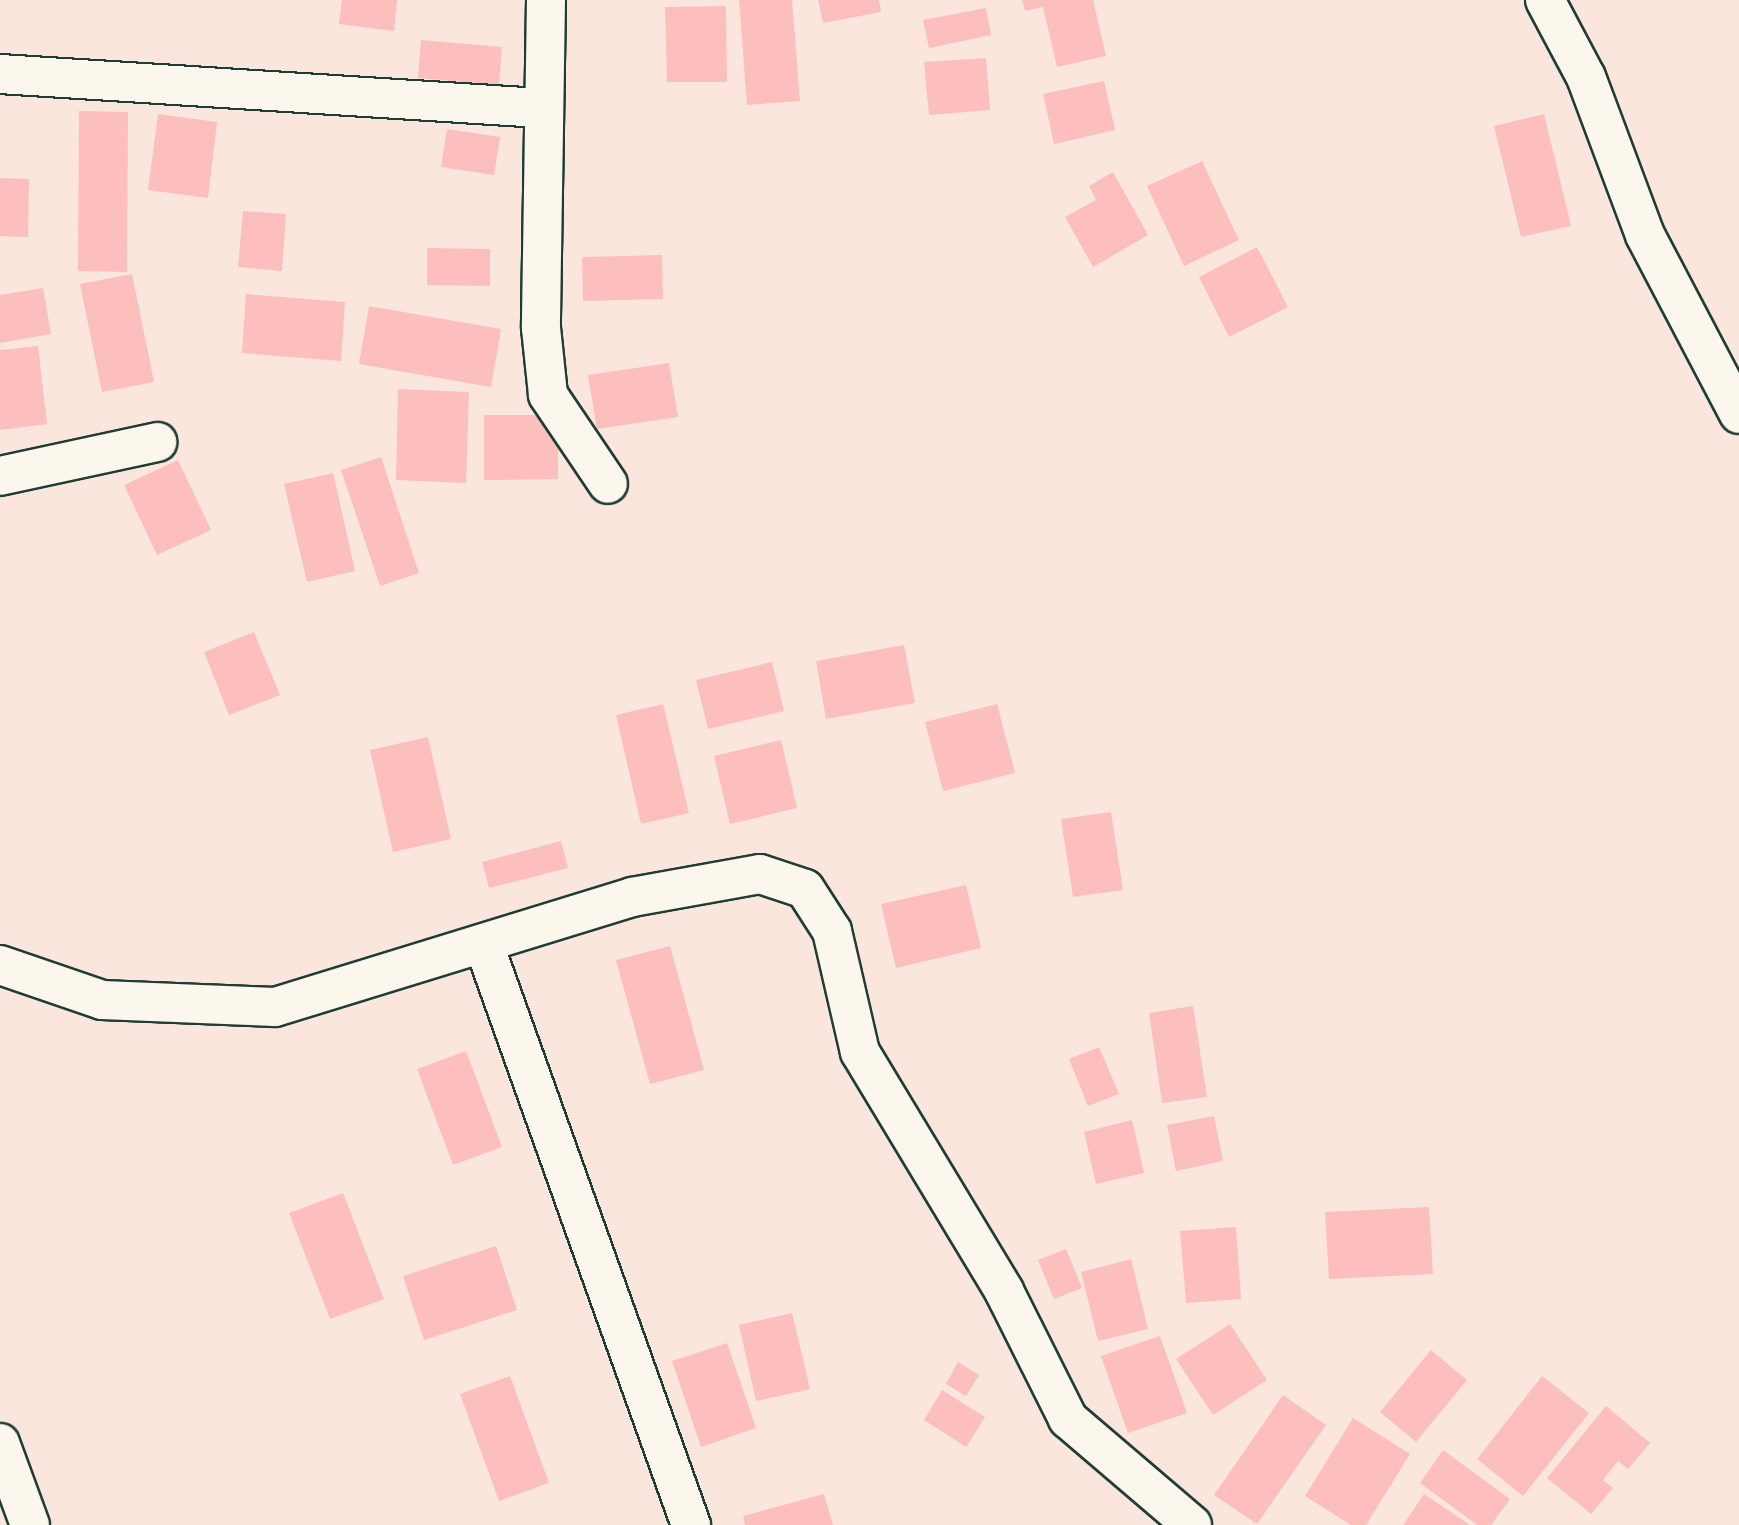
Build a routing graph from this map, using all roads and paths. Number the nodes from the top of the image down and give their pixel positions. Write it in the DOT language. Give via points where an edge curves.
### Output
graph roads {
  1 [pos="546,0"];
  2 [pos="1545,0"];
  3 [pos="0,74"];
  4 [pos="540,108"];
  5 [pos="1739,414"];
  6 [pos="157,442"];
  7 [pos="0,476"];
  8 [pos="608,484"];
  9 [pos="484,945"];
  10 [pos="0,965"];
  11 [pos="0,1443"];
  12 [pos="30,1525"];
  13 [pos="691,1525"];
  14 [pos="1192,1525"];
  1 -- 4 [label="street"];
  2 -- 5 [label="street" via="1586,77 1645,235"];
  3 -- 4 [label="street"];
  4 -- 8 [label="street" via="548,395"];
  6 -- 7 [label="street"];
  9 -- 10 [label="street" via="275,1007 102,1000"];
  9 -- 13 [label="street"];
  9 -- 14 [label="street" via="632,897 745,877 805,889 832,931 860,1052 1004,1291 1068,1419"];
  11 -- 12 [label="street"];
}
